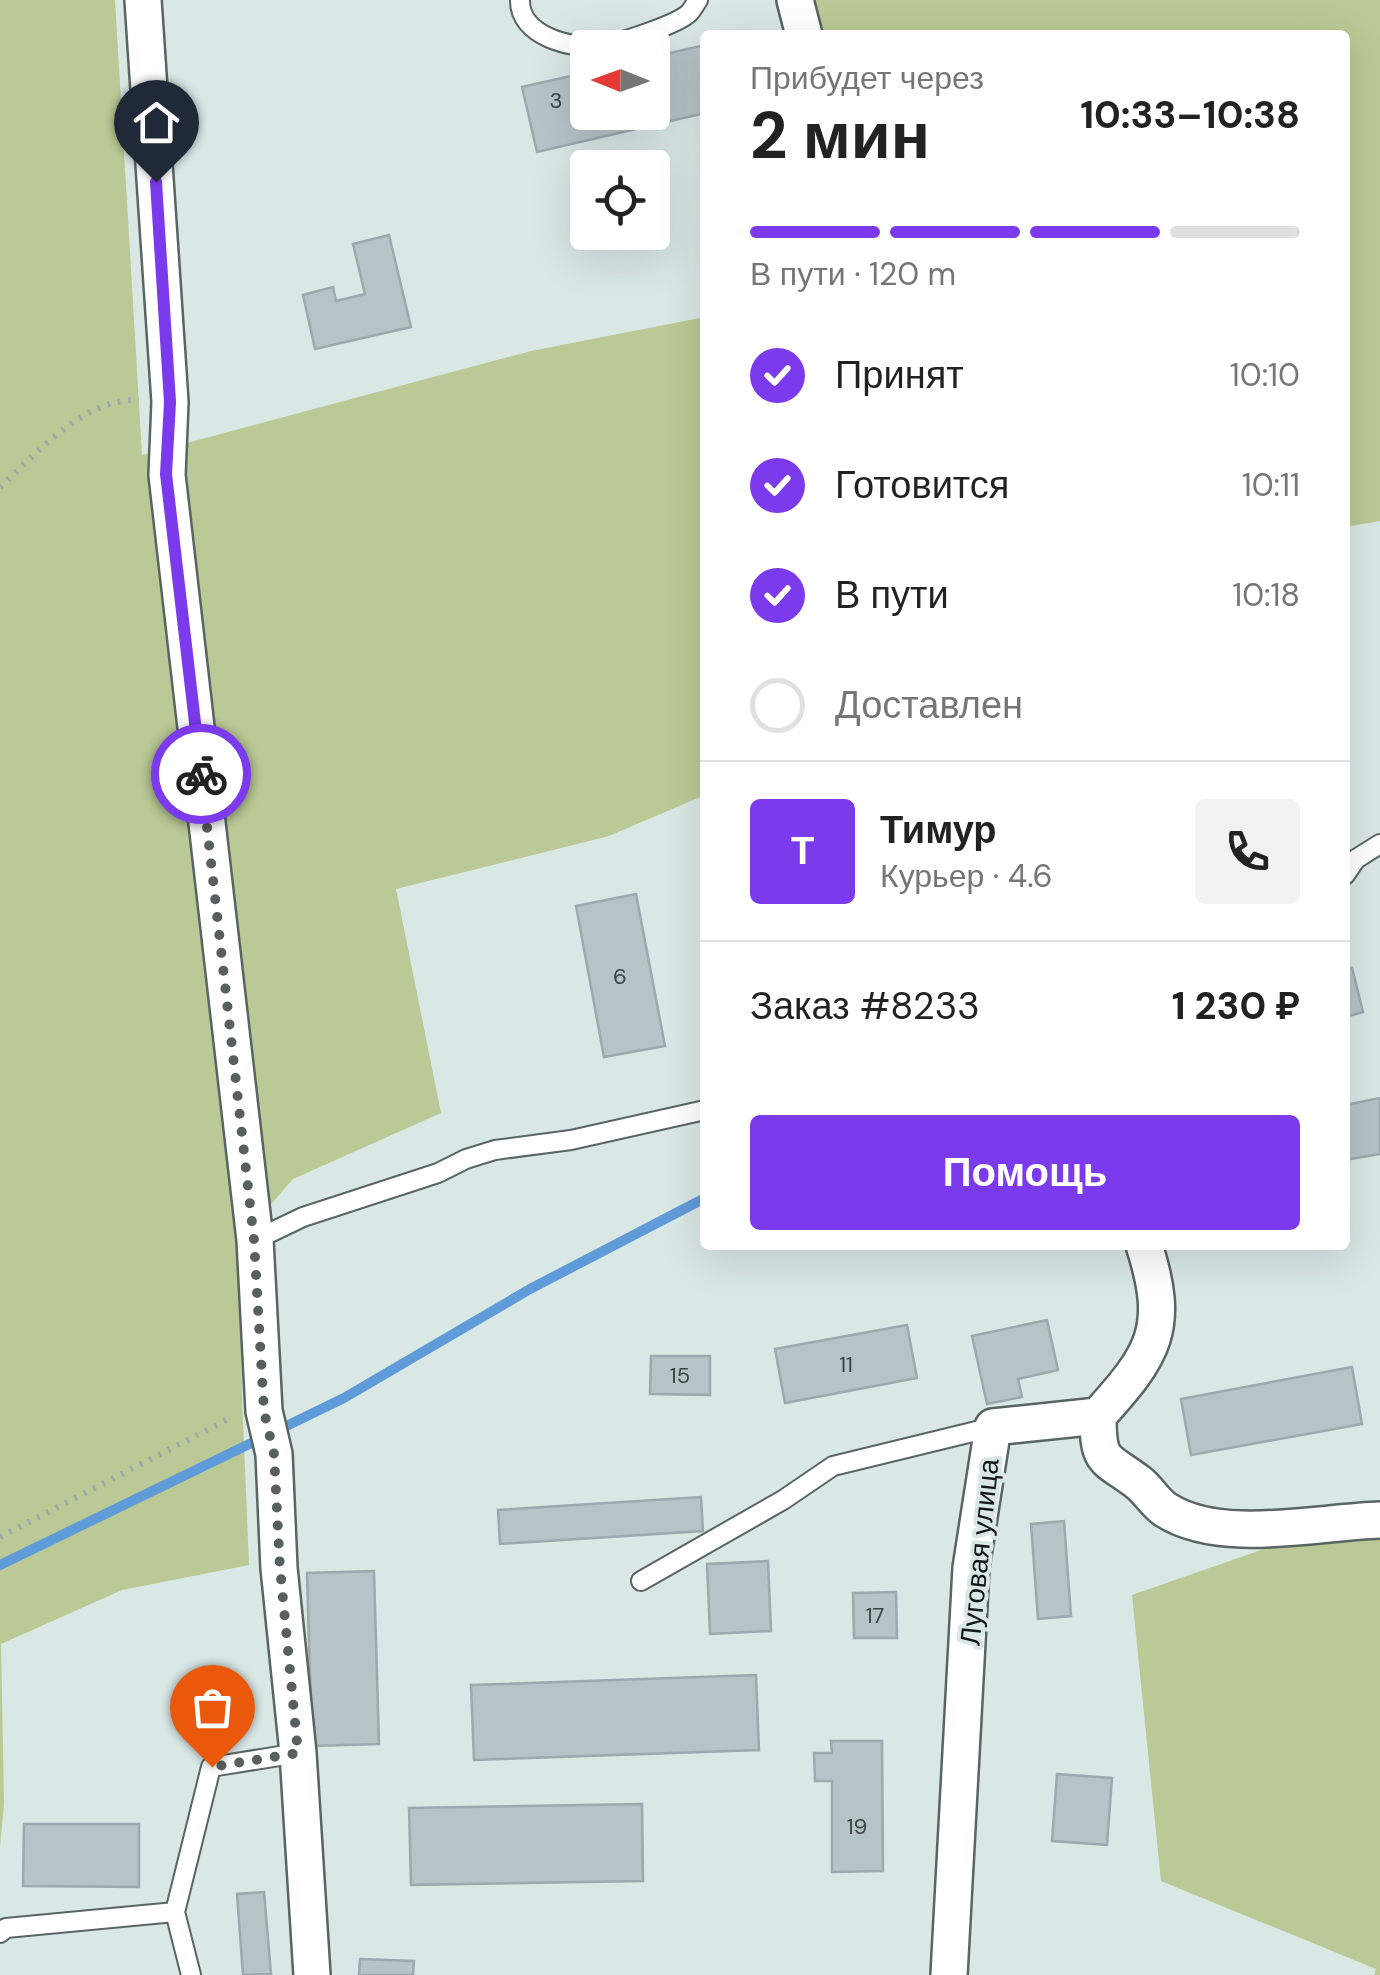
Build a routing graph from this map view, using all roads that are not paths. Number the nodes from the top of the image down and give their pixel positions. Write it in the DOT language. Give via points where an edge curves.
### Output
graph roads {
  1 [pos="143,0"];
  2 [pos="520,0"];
  3 [pos="698,0"];
  4 [pos="795,0"];
  5 [pos="803,30"];
  6 [pos="1380,844"];
  7 [pos="1350,867"];
  8 [pos="700,1111"];
  9 [pos="254,1240"];
  10 [pos="1145,1250"];
  11 [pos="1098,1416"];
  12 [pos="994,1427"];
  13 [pos="1380,1520"];
  14 [pos="641,1581"];
  15 [pos="298,1753"];
  16 [pos="175,1912"];
  17 [pos="0,1933"];
  18 [pos="191,1975"];
  19 [pos="312,1975"];
  20 [pos="950,1975"];
  1 -- 9 [label="street" via="170,402 166,474"];
  2 -- 3 [label="lane" via="533,28 552,40 601,46 687,16"];
  4 -- 5 [label="street"];
  6 -- 7 [label="lane"];
  8 -- 9 [label="lane" via="496,1150"];
  9 -- 15 [label="street"];
  10 -- 11 [label="street" via="1158,1324 1134,1377"];
  11 -- 12 [label="street, Луговая улица"];
  11 -- 13 [label="street" via="1098,1444 1115,1469 1164,1509 1202,1526"];
  12 -- 14 [label="lane" via="833,1466"];
  12 -- 20 [label="street, Луговая улица" via="971,1568"];
  15 -- 16 [label="lane" via="212,1767"];
  15 -- 19 [label="street"];
  16 -- 17 [label="lane"];
  16 -- 18 [label="lane"];
}
